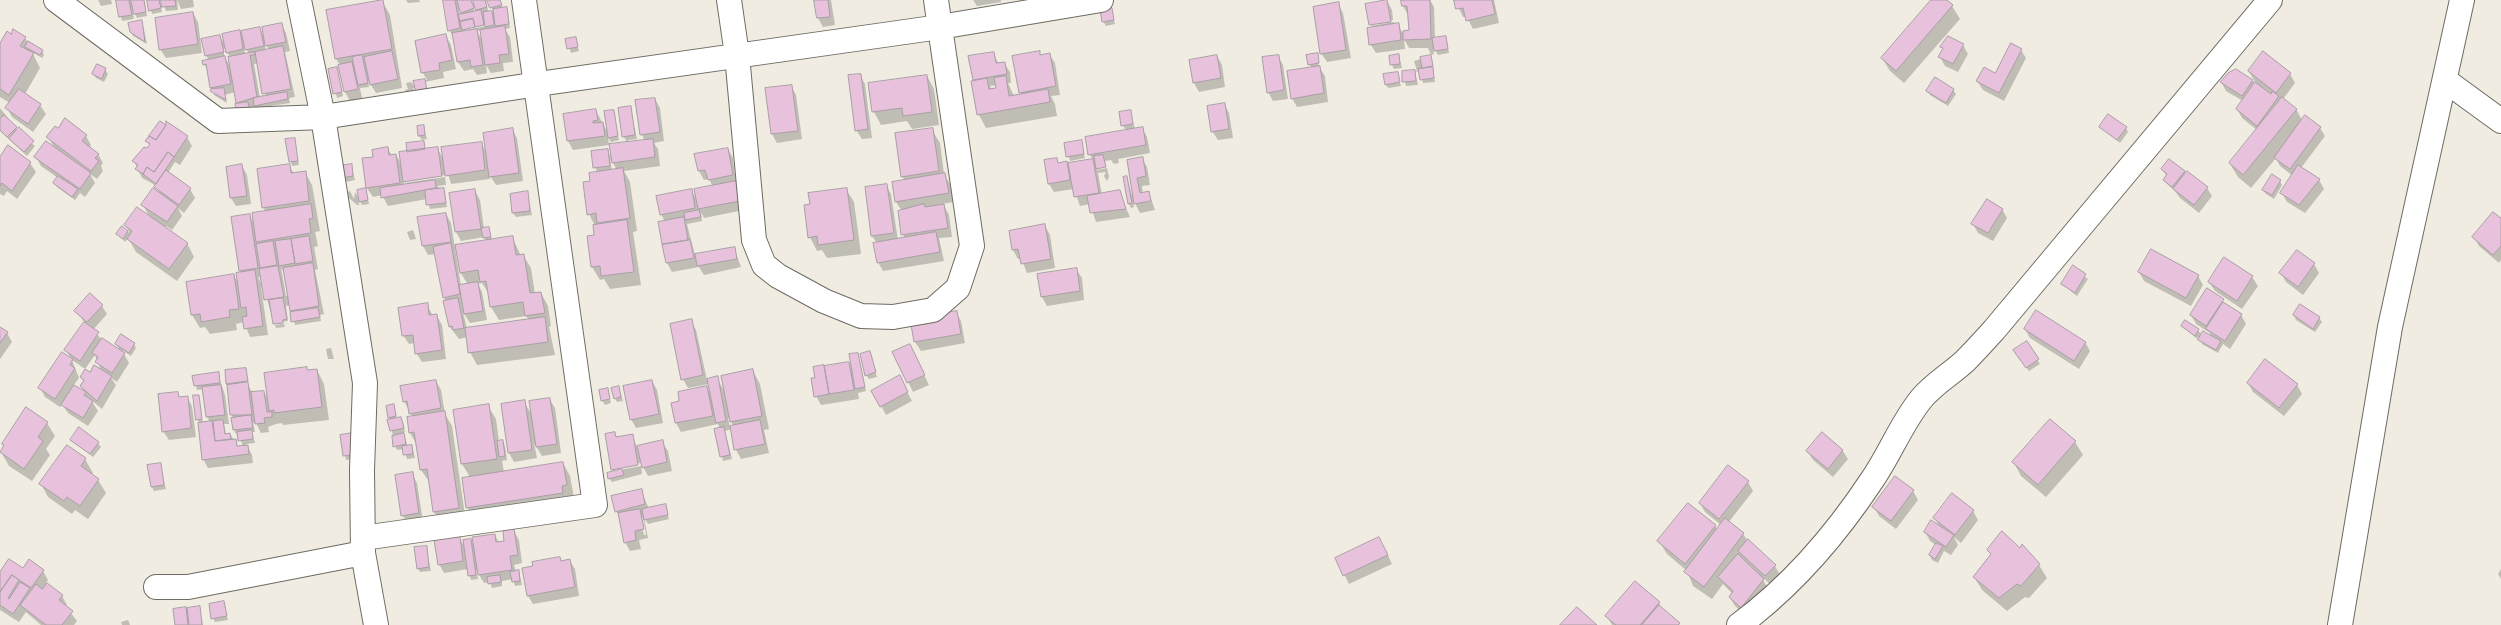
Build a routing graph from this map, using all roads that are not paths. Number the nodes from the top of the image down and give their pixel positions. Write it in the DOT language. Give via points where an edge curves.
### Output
graph roads {
  1 [pos="56,0"];
  2 [pos="299,0"];
  3 [pos="524,0"];
  4 [pos="729,0"];
  5 [pos="936,0"];
  6 [pos="1101,0"];
  7 [pos="2270,0"];
  8 [pos="2462,0"];
  9 [pos="940,27"];
  10 [pos="737,55"];
  11 [pos="2446,81"];
  12 [pos="538,84"];
  13 [pos="323,117"];
  14 [pos="2501,122"];
  15 [pos="363,545"];
  16 [pos="156,587"];
  17 [pos="376,625"];
  18 [pos="1739,625"];
  19 [pos="2340,625"];
  1 -- 13 [label="street" via="218,121"];
  2 -- 13 [label="street"];
  3 -- 12 [label="street"];
  4 -- 10 [label="street"];
  5 -- 9 [label="street"];
  6 -- 9 [label="street"];
  7 -- 18 [label="street" via="1994,330 1921,400 1873,480 1808,565 1772,600"];
  8 -- 11 [label="street"];
  9 -- 10 [label="street"];
  9 -- 10 [label="street" via="972,246 958,288 933,310 893,317 861,316 824,302 764,265 754,240"];
  10 -- 12 [label="street"];
  11 -- 14 [label="street"];
  11 -- 19 [label="street" via="2390,328"];
  12 -- 13 [label="street"];
  12 -- 15 [label="street" via="595,505"];
  13 -- 15 [label="street" via="365,383"];
  15 -- 16 [label="street" via="188,587"];
  15 -- 17 [label="street"];
}
